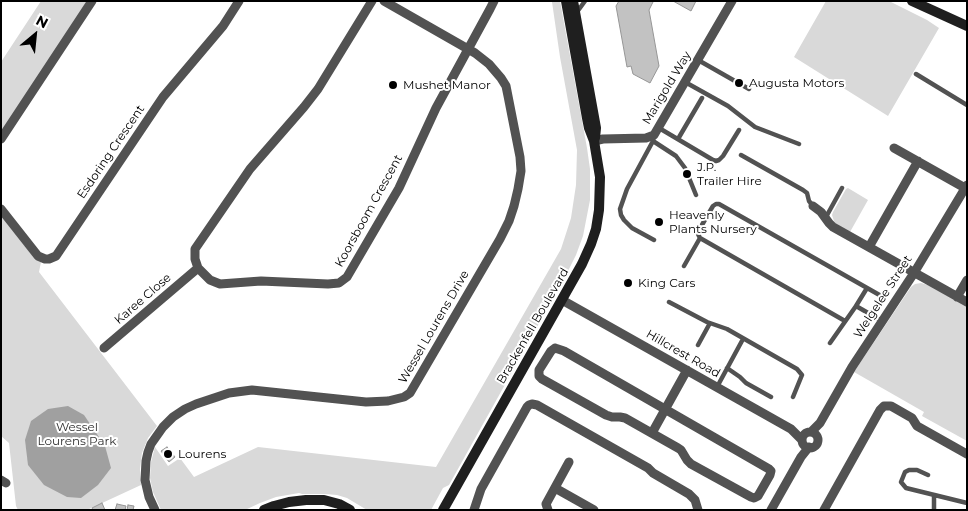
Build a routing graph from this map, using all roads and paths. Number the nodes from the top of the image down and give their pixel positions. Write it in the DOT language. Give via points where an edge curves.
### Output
graph roads {
  1 [pos="92,1"];
  2 [pos="239,1"];
  3 [pos="372,1"];
  4 [pos="384,1"];
  5 [pos="494,1"];
  6 [pos="566,1"];
  7 [pos="574,1"];
  8 [pos="585,1"];
  9 [pos="732,1"];
  10 [pos="912,1"];
  11 [pos="921,1"];
  12 [pos="575,16"];
  13 [pos="962,24"];
  14 [pos="468,49"];
  15 [pos="698,60"];
  16 [pos="916,74"];
  17 [pos="685,82"];
  18 [pos="749,89"];
  19 [pos="702,98"];
  20 [pos="967,105"];
  21 [pos="739,130"];
  22 [pos="656,134"];
  23 [pos="1,139"];
  24 [pos="678,139"];
  25 [pos="594,141"];
  26 [pos="799,144"];
  27 [pos="894,148"];
  28 [pos="741,155"];
  29 [pos="918,162"];
  30 [pos="842,188"];
  31 [pos="965,191"];
  32 [pos="696,194"];
  33 [pos="813,206"];
  34 [pos="1,209"];
  35 [pos="825,218"];
  36 [pos="700,238"];
  37 [pos="654,240"];
  38 [pos="869,247"];
  39 [pos="684,266"];
  40 [pos="198,268"];
  41 [pos="914,273"];
  42 [pos="967,280"];
  43 [pos="867,288"];
  44 [pos="883,296"];
  45 [pos="957,297"];
  46 [pos="562,300"];
  47 [pos="668,302"];
  48 [pos="967,302"];
  49 [pos="856,306"];
  50 [pos="846,321"];
  51 [pos="882,321"];
  52 [pos="710,323"];
  53 [pos="743,339"];
  54 [pos="830,343"];
  55 [pos="698,345"];
  56 [pos="104,348"];
  57 [pos="727,368"];
  58 [pos="687,370"];
  59 [pos="717,387"];
  60 [pos="793,397"];
  61 [pos="771,398"];
  62 [pos="665,409"];
  63 [pos="652,433"];
  64 [pos="808,439"];
  65 [pos="967,454"];
  66 [pos="569,462"];
  67 [pos="928,475"];
  68 [pos="555,488"];
  69 [pos="934,495"];
  70 [pos="967,503"];
  71 [pos="155,510"];
  72 [pos="264,510"];
  73 [pos="350,510"];
  74 [pos="443,510"];
  75 [pos="474,510"];
  76 [pos="548,510"];
  77 [pos="594,510"];
  78 [pos="698,510"];
  79 [pos="771,510"];
  80 [pos="824,510"];
  81 [pos="934,510"];
  1 -- 23 [label="street"];
  2 -- 34 [label="street, Esdoring Crescent" via="223,26 163,98 56,256 49,259 38,256"];
  3 -- 40 [label="street" via="318,89 250,170 198,245 194,252"];
  4 -- 14 [label="street, Wessel Lourens Drive"];
  5 -- 14 [label="street"];
  6 -- 25 [label="street, Brackenfell Boulevard" via="586,118"];
  7 -- 12 [label="street, Brackenfell Boulevard"];
  8 -- 12 [label="lane"];
  9 -- 15 [label="street, Marigold Way"];
  10 -- 13 [label="street"];
  11 -- 13 [label="street"];
  12 -- 25 [label="street, Brackenfell Boulevard" via="596,128"];
  14 -- 40 [label="street, Koorsboom Crescent" via="399,188 343,280 328,284 261,281 220,284 210,280"];
  14 -- 71 [label="street, Wessel Lourens Drive" via="489,64 506,86 521,171 509,221 414,389 396,399 366,402 252,390 229,393 185,409 163,427 148,452 145,480"];
  15 -- 17 [label="street, Marigold Way"];
  15 -- 18 [label="lane"];
  16 -- 20 [label="lane"];
  17 -- 22 [label="street, Marigold Way"];
  17 -- 26 [label="lane" via="728,106 755,127"];
  19 -- 24 [label="lane"];
  21 -- 24 [label="lane" via="723,156 716,161"];
  22 -- 24 [label="lane"];
  22 -- 25 [label="street, Marigold Way" via="646,138"];
  22 -- 32 [label="lane" via="685,168"];
  22 -- 37 [label="lane" via="626,188 620,210 632,228"];
  25 -- 46 [label="street, Brackenfell Boulevard" via="600,177 596,229"];
  27 -- 29 [label="street"];
  28 -- 33 [label="lane" via="803,190"];
  29 -- 31 [label="street"];
  29 -- 38 [label="street"];
  30 -- 35 [label="lane"];
  31 -- 41 [label="street, Welgelee Street"];
  33 -- 35 [label="street"];
  35 -- 38 [label="street" via="833,227"];
  36 -- 39 [label="lane"];
  36 -- 43 [label="lane" via="698,230 713,206 720,204"];
  36 -- 50 [label="lane"];
  38 -- 41 [label="street"];
  40 -- 56 [label="street, Karee Close"];
  41 -- 45 [label="street"];
  41 -- 51 [label="street, Welgelee Street"];
  42 -- 45 [label="street"];
  43 -- 44 [label="lane"];
  43 -- 49 [label="lane"];
  45 -- 48 [label="street"];
  46 -- 58 [label="street, Hillcrest Road"];
  46 -- 74 [label="street, Brackenfell Boulevard"];
  47 -- 52 [label="lane"];
  49 -- 50 [label="lane"];
  49 -- 51 [label="lane"];
  50 -- 54 [label="lane"];
  51 -- 64 [label="street, Welgelee Street"];
  52 -- 53 [label="lane"];
  52 -- 55 [label="lane"];
  53 -- 57 [label="lane"];
  53 -- 60 [label="lane" via="802,373"];
  57 -- 59 [label="lane"];
  57 -- 61 [label="lane"];
  58 -- 59 [label="street, Hillcrest Road"];
  58 -- 62 [label="street"];
  59 -- 64 [label="street, Hillcrest Road"];
  62 -- 63 [label="street"];
  62 -- 63 [label="street" via="769,469 770,475 754,498 691,464 681,450"];
  62 -- 63 [label="street" via="558,348 550,350 539,370 542,379 598,411 622,417"];
  64 -- 79 [label="street, Welgelee Street"];
  65 -- 80 [label="street" via="917,426 912,418 891,406 884,406"];
  66 -- 68 [label="street"];
  67 -- 69 [label="lane" via="909,470 901,482 906,488"];
  68 -- 76 [label="street" via="546,504"];
  68 -- 77 [label="street"];
  69 -- 70 [label="lane"];
  69 -- 81 [label="lane"];
  72 -- 73 [label="street" via="306,500 324,500"];
  75 -- 78 [label="street" via="481,489 527,407 532,404 689,494"];
}
